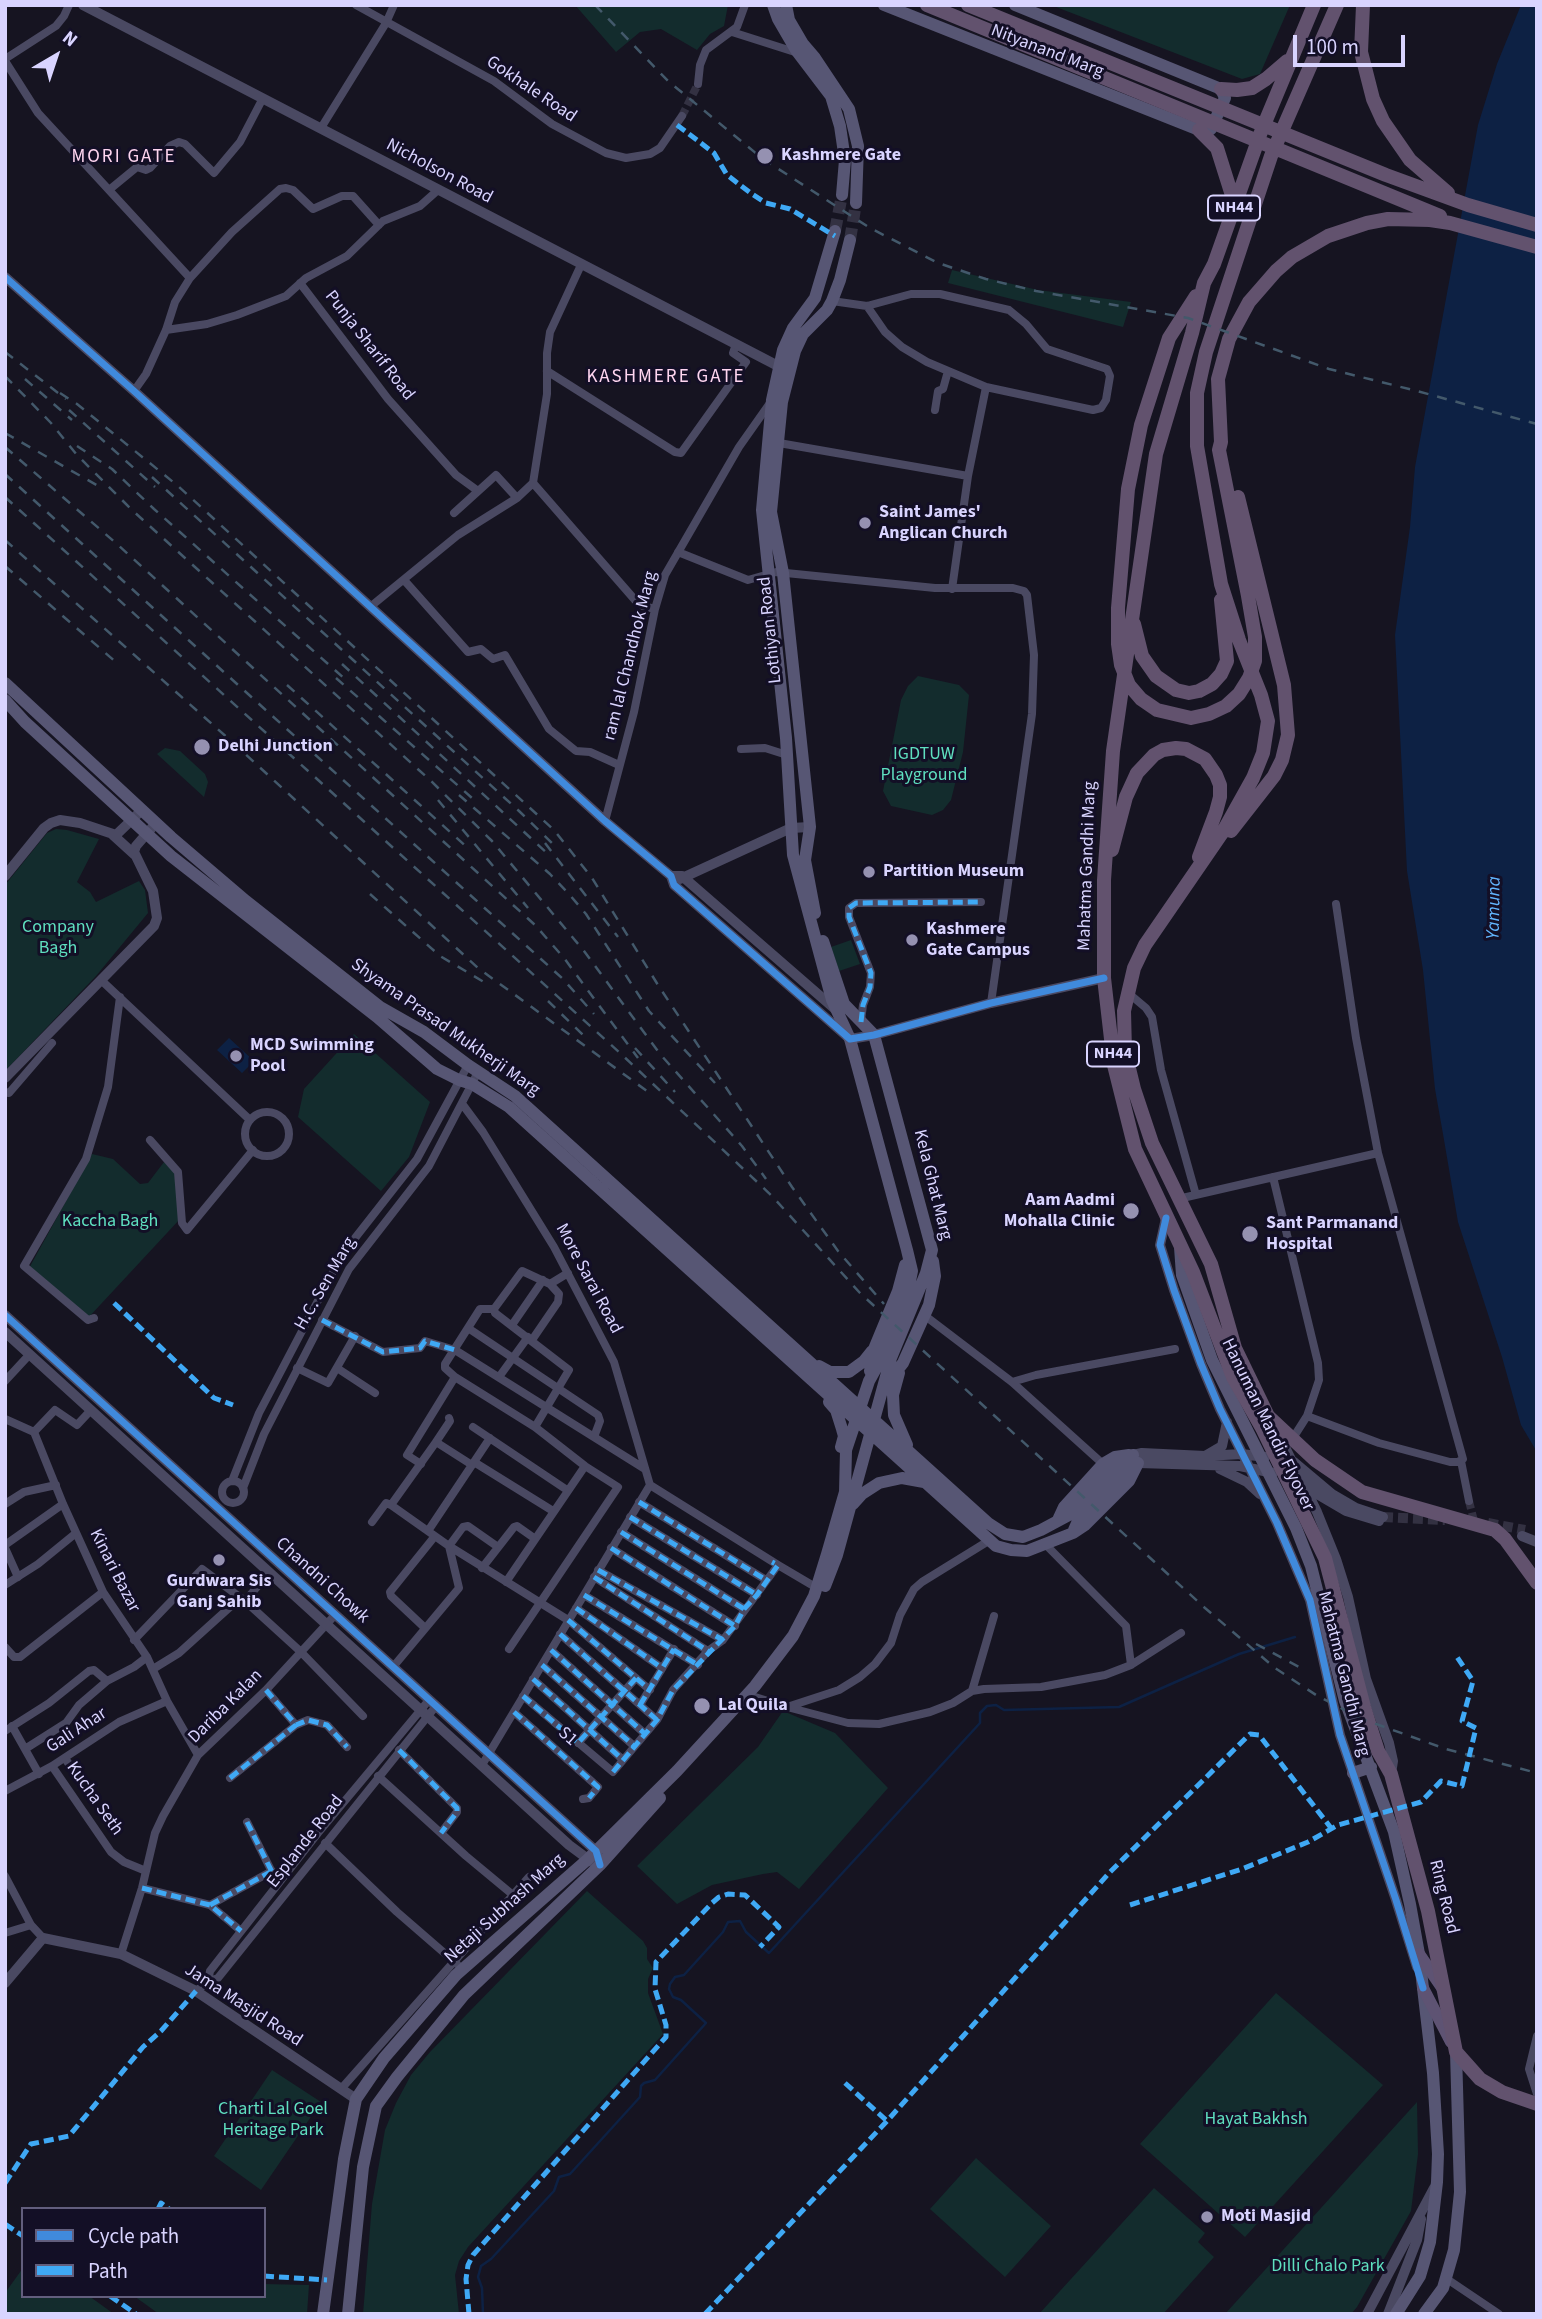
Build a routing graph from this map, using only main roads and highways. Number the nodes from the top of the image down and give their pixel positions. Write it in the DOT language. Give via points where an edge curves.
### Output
graph roads {
  1 [pos="773,5"];
  2 [pos="786,5"];
  3 [pos="884,5"];
  4 [pos="927,5"];
  5 [pos="968,5"];
  6 [pos="1015,5"];
  7 [pos="1314,5"];
  8 [pos="1337,5"];
  9 [pos="1363,5"];
  10 [pos="1291,58"];
  11 [pos="1221,89"];
  12 [pos="1199,130"];
  13 [pos="842,195"];
  14 [pos="856,202"];
  15 [pos="1235,205"];
  16 [pos="1468,205"];
  17 [pos="1537,225"];
  18 [pos="1470,229"];
  19 [pos="835,231"];
  20 [pos="850,240"];
  21 [pos="1537,247"];
  22 [pos="1204,283"];
  23 [pos="1221,442"];
  24 [pos="1221,584"];
  25 [pos="1131,612"];
  26 [pos="5,683"];
  27 [pos="6,702"];
  28 [pos="1192,878"];
  29 [pos="1104,880"];
  30 [pos="878,1033"];
  31 [pos="908,1159"];
  32 [pos="884,1165"];
  33 [pos="916,1189"];
  34 [pos="892,1195"];
  35 [pos="1180,1247"];
  36 [pos="907,1250"];
  37 [pos="932,1250"];
  38 [pos="1187,1274"];
  39 [pos="874,1349"];
  40 [pos="809,1362"];
  41 [pos="903,1363"];
  42 [pos="869,1381"];
  43 [pos="816,1385"];
  44 [pos="884,1387"];
  45 [pos="858,1414"];
  46 [pos="873,1427"];
  47 [pos="914,1456"];
  48 [pos="1136,1459"];
  49 [pos="924,1482"];
  50 [pos="845,1492"];
  51 [pos="850,1508"];
  52 [pos="1058,1520"];
  53 [pos="1537,1583"];
  54 [pos="1352,1659"];
  55 [pos="1367,1679"];
  56 [pos="1378,1751"];
  57 [pos="1371,1766"];
  58 [pos="1353,1773"];
  59 [pos="1419,1954"];
  60 [pos="1423,1988"];
  61 [pos="1445,1993"];
  62 [pos="1456,2052"];
  63 [pos="1537,2104"];
  64 [pos="323,2314"];
  65 [pos="348,2314"];
  66 [pos="1396,2314"];
  67 [pos="1424,2314"];
  1 -- 13 [label="main road" via="798,53 831,96 845,160"];
  2 -- 14 [label="main road" via="803,44 849,109 858,146"];
  3 -- 12 [label="main road, Nityanand Marg"];
  4 -- 18 [label="highway"];
  5 -- 16 [label="highway"];
  6 -- 11 [label="main road, Nityanand Marg"];
  7 -- 10 [label="highway, Mahatma Gandhi Marg"];
  8 -- 24 [label="highway, Mahatma Gandhi Marg" via="1278,139 1206,352 1197,393 1197,446"];
  9 -- 16 [label="highway" via="1365,76 1383,121 1410,160"];
  10 -- 11 [label="highway" via="1252,88"];
  10 -- 15 [label="highway, Mahatma Gandhi Marg / NH44"];
  11 -- 12 [label="main road" via="1224,98 1211,129"];
  12 -- 15 [label="highway" via="1217,148"];
  15 -- 22 [label="highway, Mahatma Gandhi Marg / NH44"];
  16 -- 17 [label="highway"];
  18 -- 21 [label="highway"];
  18 -- 23 [label="highway" via="1430,220 1367,223 1318,241 1292,257 1261,286 1238,320 1222,359 1218,379"];
  19 -- 32 [label="main road, Lothiyan Road" via="814,298 783,350 772,400 762,510 793,855"];
  20 -- 30 [label="main road, Lothiyan Road" via="832,301 803,334 795,351 782,402 771,512 783,573 810,827 805,860 816,916 844,1004"];
  22 -- 23 [label="highway" via="1169,338 1141,425 1128,489 1118,608 1118,644 1129,685 1140,699 1174,716 1191,718 1227,706 1249,678 1255,661 1255,637"];
  22 -- 25 [label="highway, Mahatma Gandhi Marg" via="1156,454"];
  23 -- 28 [label="highway" via="1284,685 1288,736 1282,760 1258,799"];
  24 -- 25 [label="highway, Mahatma Gandhi Marg" via="1227,661 1217,679 1199,691 1176,690 1148,667 1139,650"];
  24 -- 28 [label="highway, Mahatma Gandhi Marg" via="1268,721 1253,778"];
  25 -- 29 [label="highway, Mahatma Gandhi Marg" via="1112,751"];
  26 -- 40 [label="main road, Shyama Prasad Mukherji Marg" via="246,901 380,1007 516,1096"];
  27 -- 43 [label="main road, Shyama Prasad Mukherji Marg" via="171,856 437,1069 509,1107"];
  28 -- 29 [label="highway" via="1216,812 1220,785 1205,759 1186,749 1170,748 1154,755 1137,773"];
  28 -- 53 [label="highway, Mahatma Gandhi Marg" via="1134,968 1124,1011 1125,1052 1152,1143 1211,1264 1235,1348 1268,1416 1315,1460 1362,1492 1495,1530"];
  29 -- 35 [label="highway, Mahatma Gandhi Marg / NH44" via="1104,978 1114,1065 1135,1149"];
  30 -- 31 [label="main road, Kela Ghat Marg"];
  31 -- 32 [label="main road"];
  31 -- 33 [label="main road, Kela Ghat Marg"];
  32 -- 34 [label="main road"];
  33 -- 34 [label="main road"];
  33 -- 37 [label="main road, Kela Ghat Marg"];
  34 -- 36 [label="main road"];
  35 -- 38 [label="highway, Hanuman Mandir Flyover"];
  36 -- 39 [label="main road" via="898,1290"];
  36 -- 42 [label="main road" via="912,1272 906,1296"];
  37 -- 41 [label="main road" via="935,1276"];
  37 -- 44 [label="main road, Kela Ghat Marg"];
  38 -- 54 [label="highway, Hanuman Mandir Flyover" via="1233,1377 1325,1558"];
  38 -- 57 [label="main road, Hanuman Mandir Flyover" via="1212,1360 1311,1566 1345,1701"];
  39 -- 40 [label="main road" via="849,1372 830,1372"];
  39 -- 42 [label="main road"];
  40 -- 45 [label="main road, Shyama Prasad Mukherji Marg"];
  41 -- 44 [label="main road"];
  41 -- 47 [label="main road" via="893,1395 894,1415"];
  42 -- 45 [label="main road"];
  43 -- 45 [label="main road, Shyama Prasad Mukherji Marg"];
  43 -- 50 [label="main road" via="836,1410 844,1436 840,1452"];
  44 -- 46 [label="main road, Kela Ghat Marg"];
  45 -- 46 [label="main road"];
  45 -- 50 [label="main road, Netaji Subhash Marg" via="846,1450"];
  46 -- 47 [label="main road"];
  46 -- 49 [label="main road"];
  46 -- 51 [label="main road, Netaji Subhash Marg"];
  47 -- 52 [label="main road" via="1005,1534 1023,1537"];
  48 -- 49 [label="main road" via="1129,1481 1086,1525 1027,1551 996,1546"];
  48 -- 52 [label="main road" via="1110,1471 1069,1515"];
  48 -- 52 [label="main road" via="1115,1457 1103,1464"];
  49 -- 51 [label="main road" via="902,1478 879,1483"];
  50 -- 64 [label="main road, Netaji Subhash Marg" via="817,1588 793,1636 754,1686 677,1771 591,1855 458,1965 356,2099"];
  51 -- 65 [label="main road, Netaji Subhash Marg" via="816,1607 752,1696 600,1865 464,1995 376,2106 363,2166"];
  54 -- 55 [label="highway"];
  54 -- 56 [label="highway, Ring Road"];
  56 -- 57 [label="highway"];
  56 -- 61 [label="highway, Ring Road" via="1391,1774"];
  57 -- 58 [label="main road"];
  57 -- 59 [label="main road, Mahatma Gandhi Marg" via="1394,1832"];
  59 -- 60 [label="main road, Mahatma Gandhi Marg"];
  59 -- 61 [label="main road"];
  60 -- 62 [label="main road"];
  60 -- 66 [label="main road, Mahatma Gandhi Marg" via="1433,2073 1437,2182 1430,2242 1419,2276"];
  61 -- 62 [label="highway, Ring Road"];
  62 -- 63 [label="highway, Ring Road" via="1479,2079"];
  62 -- 67 [label="main road" via="1460,2192 1454,2250 1447,2279"];
}
